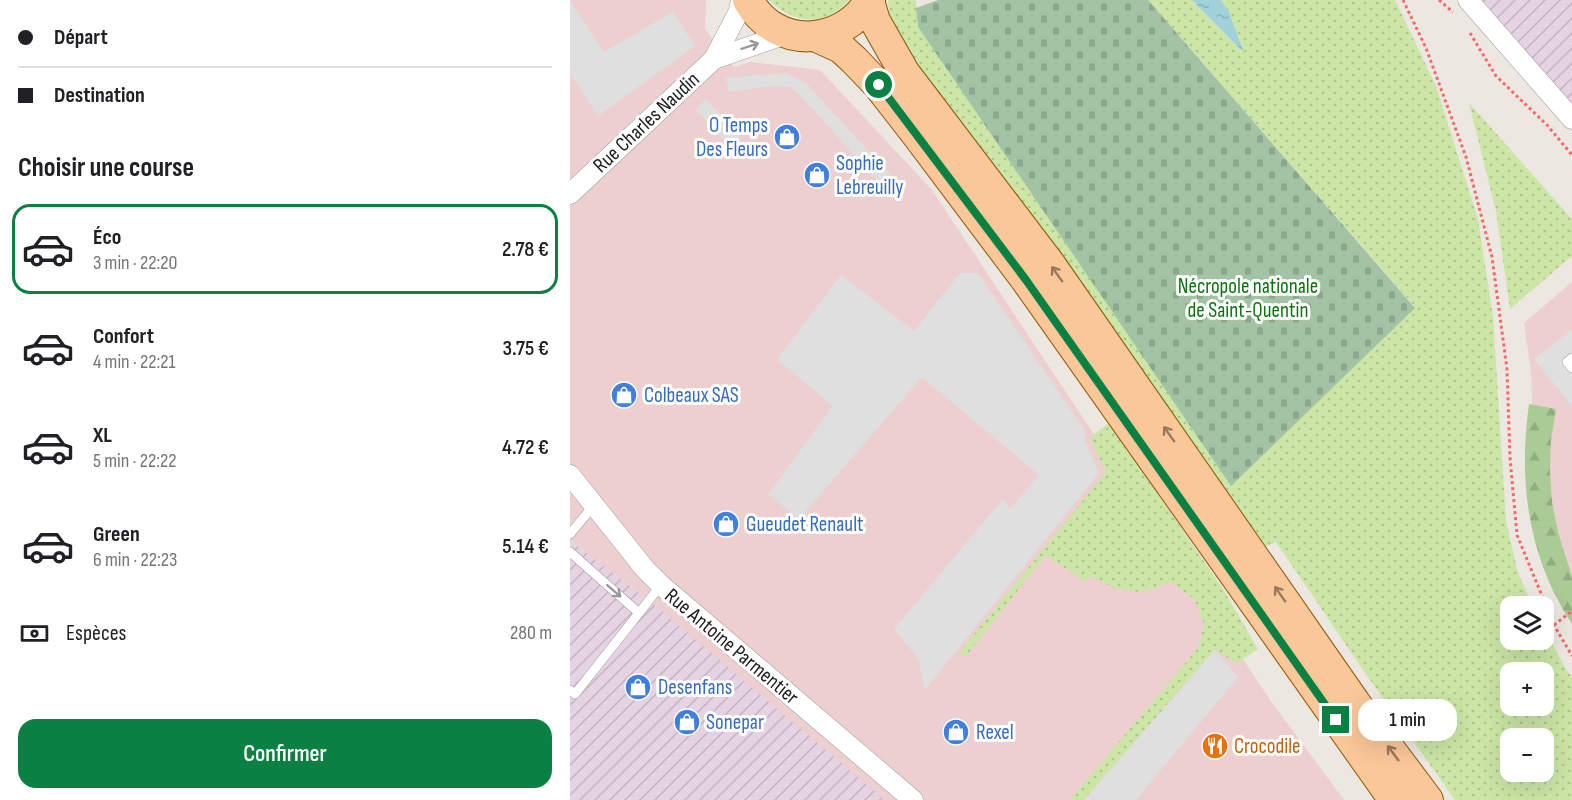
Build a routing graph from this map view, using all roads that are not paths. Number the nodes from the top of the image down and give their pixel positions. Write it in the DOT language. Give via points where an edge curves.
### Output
graph roads {
  1 [pos="741,0"];
  2 [pos="748,0"];
  3 [pos="870,1"];
  4 [pos="1462,7"];
  5 [pos="786,34"];
  6 [pos="817,37"];
  7 [pos="714,59"];
  8 [pos="1572,119"];
  9 [pos="573,190"];
  10 [pos="1572,358"];
  11 [pos="1572,368"];
  12 [pos="570,475"];
  13 [pos="594,505"];
  14 [pos="570,534"];
  15 [pos="570,552"];
  16 [pos="661,585"];
  17 [pos="639,614"];
  18 [pos="570,690"];
  19 [pos="913,800"];
  20 [pos="1394,800"];
  21 [pos="1428,800"];
  1 -- 7 [label="street, Rue Charles Naudin"];
  2 -- 5 [label="main road" via="768,24"];
  3 -- 6 [label="main road" via="852,22"];
  21 -- 3 [label="main road, one-way" via="1356,704 1050,264 904,72 875,21"];
  4 -- 8 [label="street"];
  5 -- 6 [label="main road"];
  7 -- 5 [label="street, Rue Charles Naudin, one-way"];
  6 -- 20 [label="main road" via="841,48 879,85 1026,280"];
  7 -- 9 [label="street, Rue Charles Naudin"];
  10 -- 11 [label="lane" via="1567,362"];
  12 -- 13 [label="street, Rue Antoine Parmentier"];
  13 -- 14 [label="lane"];
  13 -- 16 [label="street, Rue Antoine Parmentier"];
  15 -- 17 [label="lane, one-way"];
  16 -- 17 [label="lane"];
  16 -- 19 [label="street, Rue Antoine Parmentier"];
  17 -- 18 [label="lane" via="575,694"];
}
